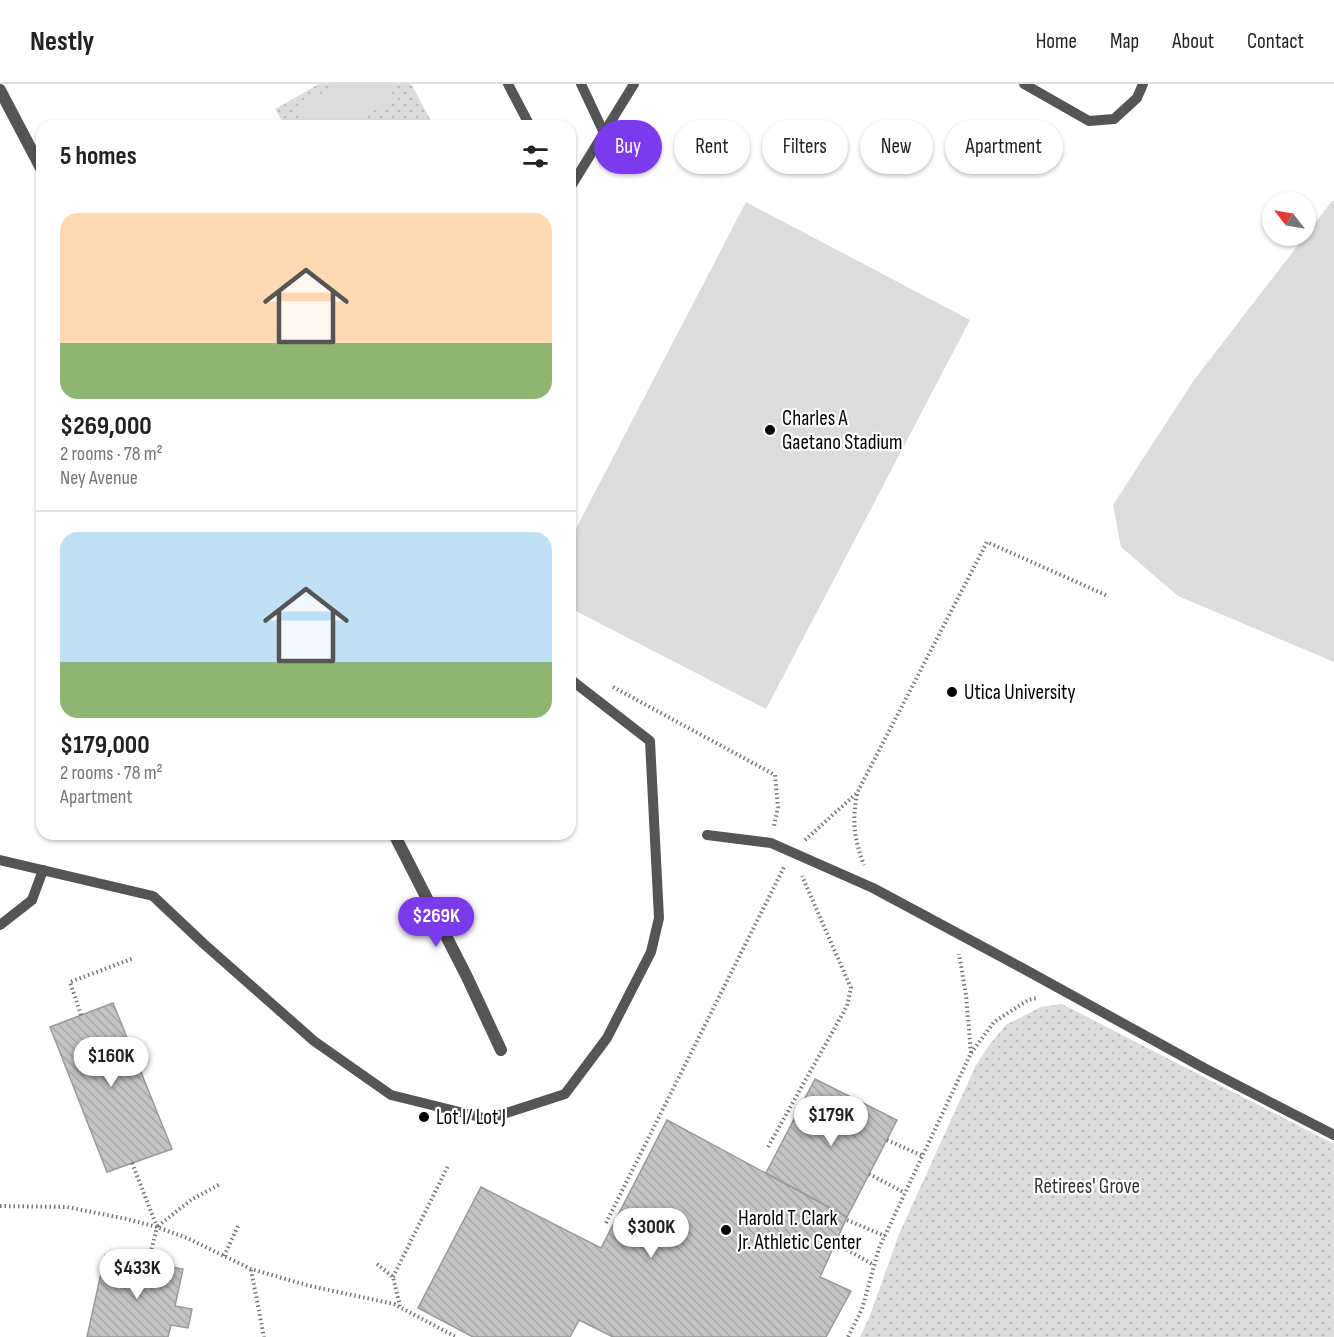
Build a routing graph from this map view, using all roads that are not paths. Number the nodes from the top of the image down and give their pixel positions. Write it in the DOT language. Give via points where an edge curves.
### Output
graph roads {
  1 [pos="508,84"];
  2 [pos="581,84"];
  3 [pos="634,84"];
  4 [pos="1024,84"];
  5 [pos="1143,84"];
  6 [pos="0,90"];
  7 [pos="527,120"];
  8 [pos="598,120"];
  9 [pos="612,120"];
  10 [pos="594,149"];
  11 [pos="36,159"];
  12 [pos="576,178"];
  13 [pos="576,684"];
  14 [pos="707,835"];
  15 [pos="397,840"];
  16 [pos="0,860"];
  17 [pos="43,870"];
  18 [pos="0,925"];
  19 [pos="501,1050"];
  20 [pos="1334,1135"];
  1 -- 7 [label="lane"];
  2 -- 8 [label="lane"];
  3 -- 9 [label="lane"];
  4 -- 5 [label="lane" via="1089,121 1114,119 1137,98"];
  6 -- 11 [label="street"];
  10 -- 12 [label="lane"];
  13 -- 17 [label="lane" via="650,741 659,918 651,952 607,1038 565,1094 488,1119 391,1095 314,1041 153,896"];
  14 -- 20 [label="lane" via="771,843 873,888"];
  15 -- 19 [label="street"];
  16 -- 17 [label="lane"];
  17 -- 18 [label="lane" via="32,900"];
}
